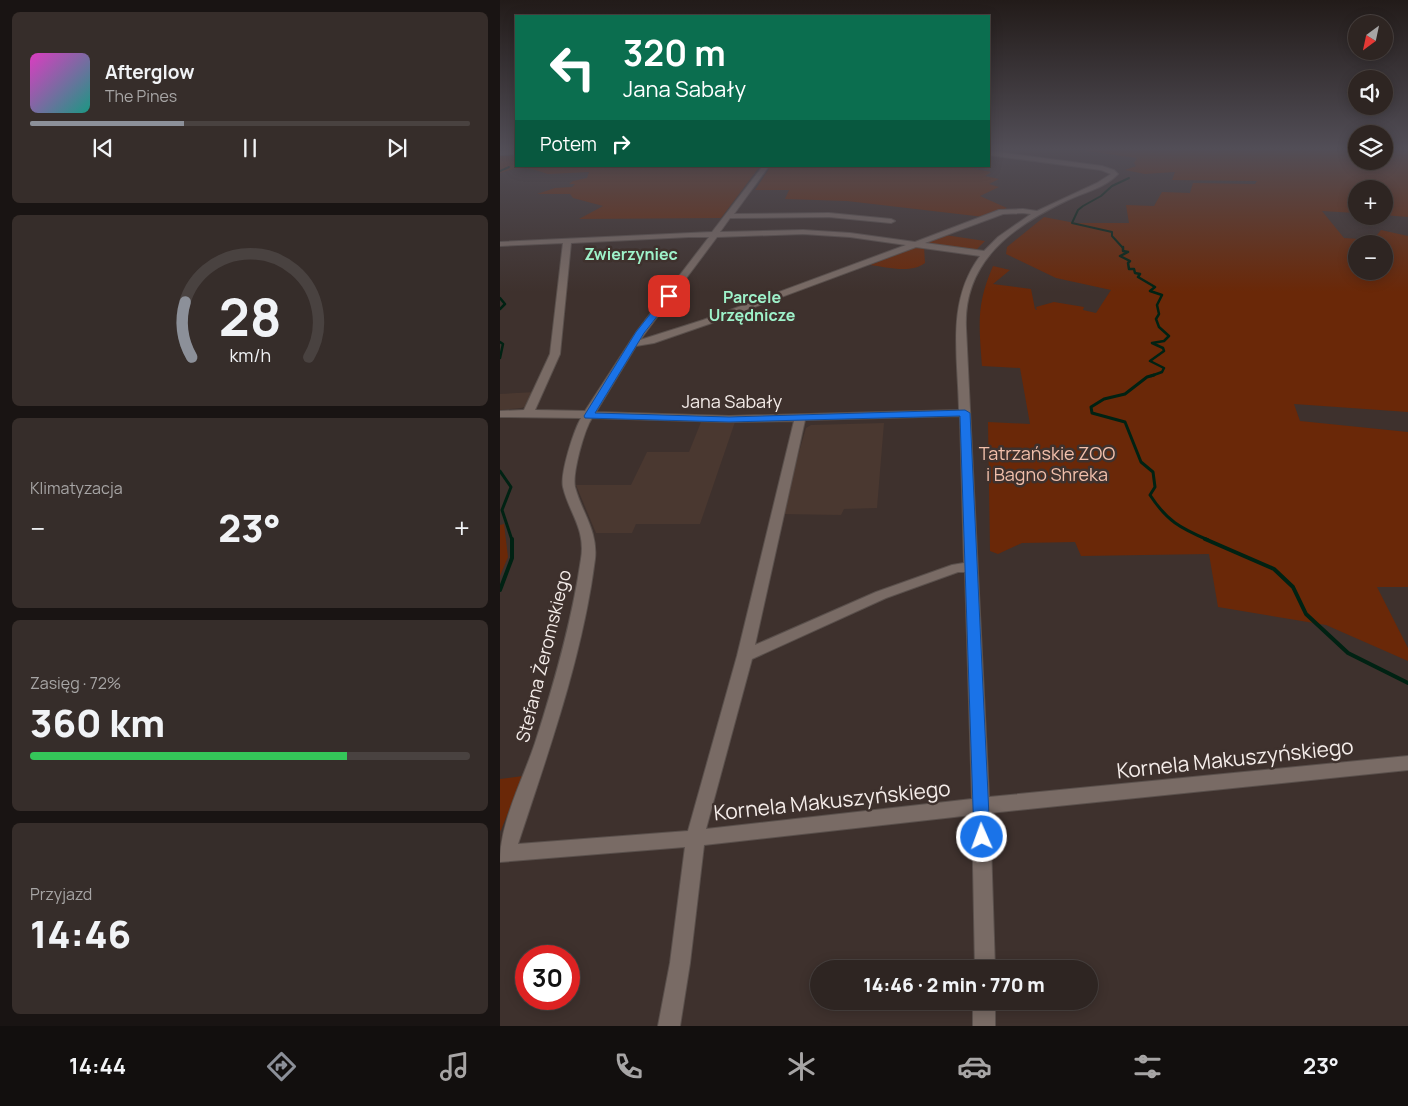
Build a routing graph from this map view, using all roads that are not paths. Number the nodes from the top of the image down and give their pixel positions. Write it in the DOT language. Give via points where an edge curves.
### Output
graph roads {
  1 [pos="743,197"];
  2 [pos="1071,197"];
  3 [pos="1037,213"];
  4 [pos="729,216"];
  5 [pos="881,220"];
  6 [pos="892,221"];
  7 [pos="714,234"];
  8 [pos="886,240"];
  9 [pos="567,241"];
  10 [pos="500,244"];
  11 [pos="916,244"];
  12 [pos="985,254"];
  13 [pos="633,344"];
  14 [pos="528,413"];
  15 [pos="965,413"];
  16 [pos="500,414"];
  17 [pos="588,416"];
  18 [pos="800,418"];
  19 [pos="971,567"];
  20 [pos="745,656"];
  21 [pos="1408,763"];
  22 [pos="981,806"];
  23 [pos="697,838"];
  24 [pos="502,854"];
  25 [pos="985,960"];
  26 [pos="984,1010"];
  27 [pos="669,1026"];
  28 [pos="984,1026"];
  1 -- 4 [label="street, Stefana Żeromskiego"];
  2 -- 3 [label="street"];
  3 -- 11 [label="street" via="1002,212"];
  3 -- 12 [label="street" via="1005,234"];
  4 -- 5 [label="street" via="829,215"];
  4 -- 7 [label="street, Stefana Żeromskiego"];
  5 -- 6 [label="street"];
  5 -- 8 [label="street" via="882,224 875,232"];
  7 -- 8 [label="street" via="803,232"];
  7 -- 9 [label="street"];
  7 -- 13 [label="street, Stefana Żeromskiego"];
  8 -- 11 [label="street"];
  9 -- 10 [label="street"];
  9 -- 14 [label="street" via="554,354"];
  11 -- 12 [label="street"];
  11 -- 13 [label="street" via="706,322"];
  12 -- 15 [label="street" via="969,281 962,307"];
  13 -- 17 [label="street, Stefana Żeromskiego"];
  14 -- 16 [label="street, Jana Sabały"];
  14 -- 17 [label="street, Jana Sabały"];
  15 -- 18 [label="street, Jana Sabały"];
  15 -- 19 [label="street"];
  17 -- 18 [label="street, Jana Sabały" via="729,420"];
  17 -- 24 [label="street, Stefana Żeromskiego" via="568,476 589,544 575,624 543,743"];
  18 -- 20 [label="street"];
  19 -- 20 [label="street" via="957,568 881,595"];
  19 -- 22 [label="street"];
  20 -- 23 [label="street" via="697,828"];
  21 -- 22 [label="street, Kornela Makuszyńskiego"];
  22 -- 23 [label="street, Kornela Makuszyńskiego"];
  22 -- 25 [label="street"];
  23 -- 24 [label="street, Kornela Makuszyńskiego"];
  23 -- 27 [label="street"];
  26 -- 28 [label="street"];
}
